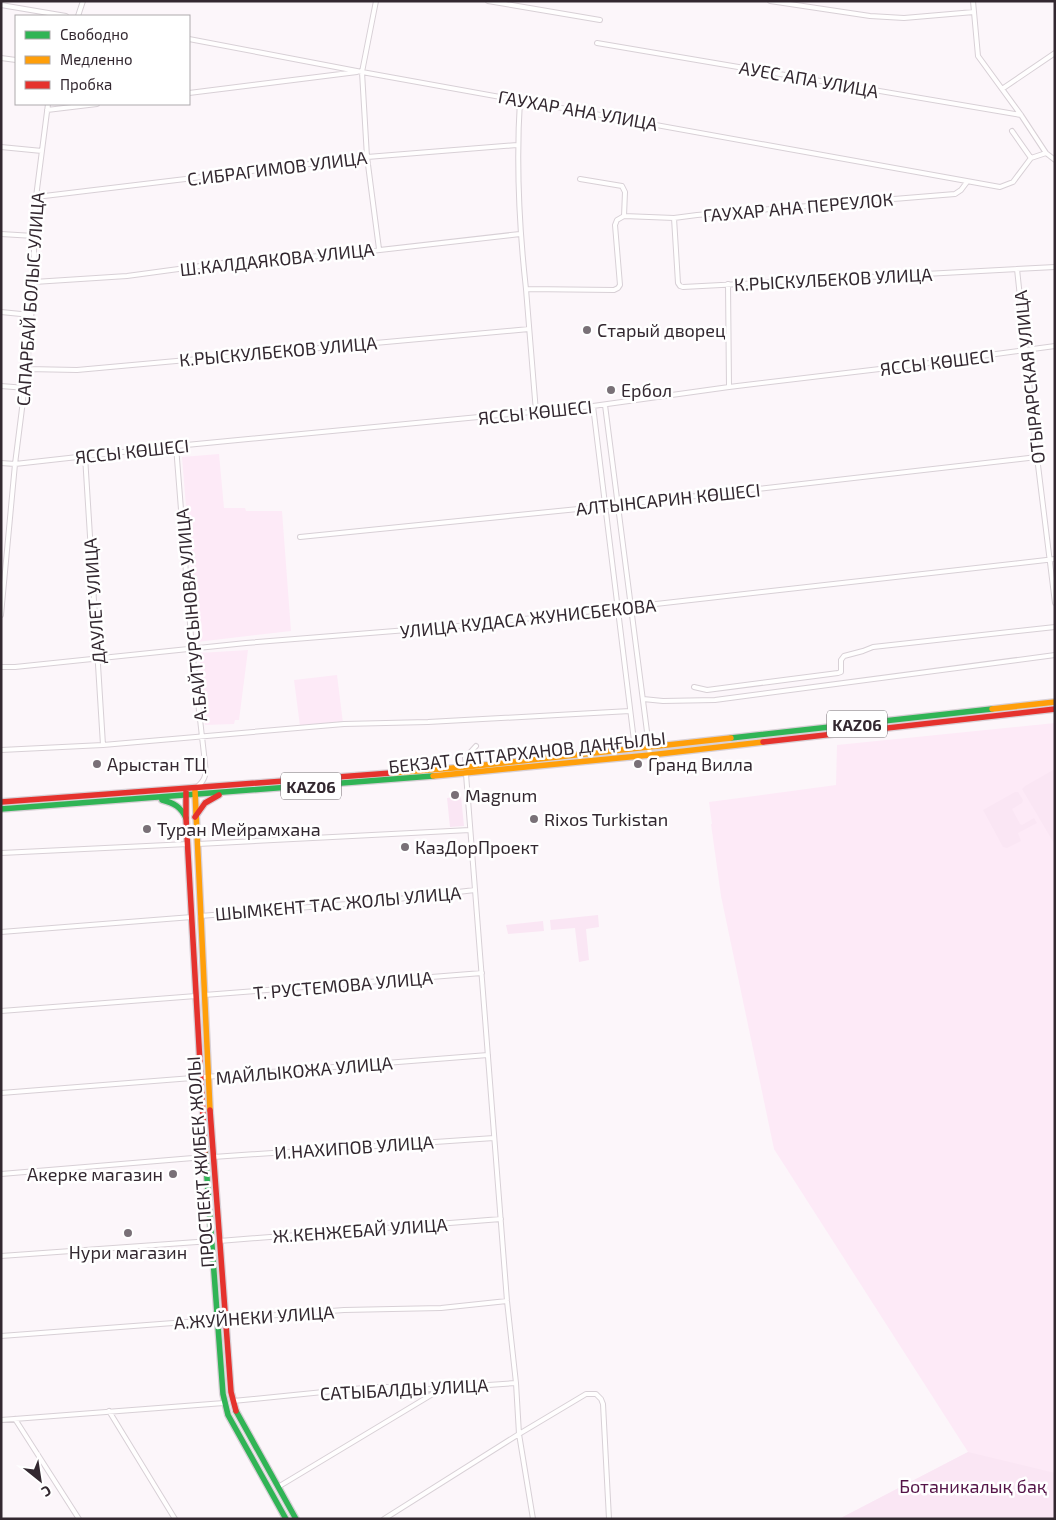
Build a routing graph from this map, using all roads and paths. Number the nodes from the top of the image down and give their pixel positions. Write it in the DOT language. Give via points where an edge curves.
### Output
graph roads {
  1 [pos="83,1"];
  2 [pos="376,1"];
  3 [pos="488,1"];
  4 [pos="770,1"];
  5 [pos="973,1"];
  6 [pos="1,5"];
  7 [pos="974,12"];
  8 [pos="60,15"];
  9 [pos="78,15"];
  10 [pos="600,20"];
  11 [pos="190,39"];
  12 [pos="597,43"];
  13 [pos="1055,53"];
  14 [pos="1,58"];
  15 [pos="15,60"];
  16 [pos="362,72"];
  17 [pos="1002,89"];
  18 [pos="190,92"];
  19 [pos="520,100"];
  20 [pos="48,105"];
  21 [pos="89,105"];
  22 [pos="47,110"];
  23 [pos="1021,115"];
  24 [pos="1012,131"];
  25 [pos="517,145"];
  26 [pos="1,147"];
  27 [pos="42,151"];
  28 [pos="1046,153"];
  29 [pos="367,157"];
  30 [pos="1031,158"];
  31 [pos="1055,160"];
  32 [pos="580,179"];
  33 [pos="966,182"];
  34 [pos="36,197"];
  35 [pos="624,216"];
  36 [pos="674,218"];
  37 [pos="1,234"];
  38 [pos="520,234"];
  39 [pos="34,236"];
  40 [pos="379,249"];
  41 [pos="1055,267"];
  42 [pos="1017,269"];
  43 [pos="34,282"];
  44 [pos="728,284"];
  45 [pos="526,289"];
  46 [pos="1,312"];
  47 [pos="31,314"];
  48 [pos="529,329"];
  49 [pos="1055,346"];
  50 [pos="1026,350"];
  51 [pos="27,369"];
  52 [pos="1,386"];
  53 [pos="729,387"];
  54 [pos="26,388"];
  55 [pos="605,404"];
  56 [pos="594,406"];
  57 [pos="536,412"];
  58 [pos="176,446"];
  59 [pos="84,456"];
  60 [pos="1037,457"];
  61 [pos="1,463"];
  62 [pos="14,464"];
  63 [pos="618,505"];
  64 [pos="605,506"];
  65 [pos="1,529"];
  66 [pos="9,530"];
  67 [pos="300,537"];
  68 [pos="1052,560"];
  69 [pos="2,598"];
  70 [pos="1055,603"];
  71 [pos="631,607"];
  72 [pos="618,609"];
  73 [pos="1,615"];
  74 [pos="1055,627"];
  75 [pos="192,649"];
  76 [pos="1055,655"];
  77 [pos="98,659"];
  78 [pos="1,667"];
  79 [pos="694,687"];
  80 [pos="643,699"];
  81 [pos="1055,702"];
  82 [pos="1055,708"];
  83 [pos="630,710"];
  84 [pos="202,736"];
  85 [pos="708,741"];
  86 [pos="103,745"];
  87 [pos="476,746"];
  88 [pos="649,748"];
  89 [pos="708,748"];
  90 [pos="635,749"];
  91 [pos="1,750"];
  92 [pos="650,755"];
  93 [pos="636,756"];
  94 [pos="466,767"];
  95 [pos="466,774"];
  96 [pos="186,788"];
  97 [pos="196,788"];
  98 [pos="143,792"];
  99 [pos="226,792"];
  100 [pos="194,795"];
  101 [pos="186,796"];
  102 [pos="153,798"];
  103 [pos="144,799"];
  104 [pos="1,802"];
  105 [pos="1,809"];
  106 [pos="196,817"];
  107 [pos="186,818"];
  108 [pos="470,830"];
  109 [pos="188,844"];
  110 [pos="198,844"];
  111 [pos="1,853"];
  112 [pos="475,890"];
  113 [pos="200,916"];
  114 [pos="192,917"];
  115 [pos="1,932"];
  116 [pos="482,974"];
  117 [pos="204,995"];
  118 [pos="196,996"];
  119 [pos="1,1011"];
  120 [pos="488,1055"];
  121 [pos="209,1077"];
  122 [pos="202,1078"];
  123 [pos="1,1093"];
  124 [pos="494,1138"];
  125 [pos="205,1157"];
  126 [pos="213,1157"];
  127 [pos="1,1174"];
  128 [pos="501,1219"];
  129 [pos="220,1240"];
  130 [pos="211,1241"];
  131 [pos="1,1256"];
  132 [pos="507,1301"];
  133 [pos="225,1319"];
  134 [pos="217,1320"];
  135 [pos="1,1336"];
  136 [pos="516,1383"];
  137 [pos="442,1388"];
  138 [pos="233,1402"];
  139 [pos="224,1403"];
  140 [pos="109,1411"];
  141 [pos="1,1420"];
  142 [pos="15,1420"];
  143 [pos="519,1434"];
  144 [pos="278,1487"];
  145 [pos="531,1518"];
  146 [pos="79,1519"];
  147 [pos="175,1519"];
  148 [pos="286,1519"];
  149 [pos="296,1519"];
  150 [pos="384,1519"];
  151 [pos="609,1519"];
  1 -- 9 [label="street"];
  2 -- 16 [label="street"];
  3 -- 10 [label="street"];
  4 -- 7 [label="street" via="904,18"];
  5 -- 7 [label="street"];
  6 -- 8 [label="street"];
  7 -- 17 [label="street" via="978,56"];
  11 -- 16 [label="street, ГАУХАР АНА УЛИЦА"];
  12 -- 23 [label="street, АУЕС АПА УЛИЦА"];
  13 -- 17 [label="street"];
  14 -- 15 [label="street"];
  16 -- 18 [label="street"];
  16 -- 19 [label="street, ГАУХАР АНА УЛИЦА"];
  16 -- 29 [label="street"];
  17 -- 23 [label="street"];
  19 -- 25 [label="street"];
  19 -- 33 [label="street, ГАУХАР АНА УЛИЦА"];
  20 -- 22 [label="street, САПАРБАЙ БОЛЫС УЛИЦА"];
  21 -- 22 [label="street"];
  22 -- 27 [label="street, САПАРБАЙ БОЛЫС УЛИЦА"];
  23 -- 28 [label="street"];
  24 -- 30 [label="street"];
  25 -- 29 [label="street, С.ИБРАГИМОВ УЛИЦА"];
  25 -- 38 [label="street"];
  26 -- 27 [label="street"];
  27 -- 34 [label="street, САПАРБАЙ БОЛЫС УЛИЦА"];
  28 -- 30 [label="street"];
  28 -- 31 [label="street"];
  29 -- 34 [label="street, С.ИБРАГИМОВ УЛИЦА"];
  29 -- 40 [label="street"];
  30 -- 33 [label="street, ГАУХАР АНА УЛИЦА" via="1013,182 1005,186"];
  32 -- 35 [label="street" via="622,186 625,192"];
  33 -- 36 [label="street, ГАУХАР АНА ПЕРЕУЛОК" via="955,194"];
  34 -- 39 [label="street, САПАРБАЙ БОЛЫС УЛИЦА"];
  35 -- 36 [label="street, ГАУХАР АНА ПЕРЕУЛОК"];
  35 -- 45 [label="street" via="615,225 618,288"];
  36 -- 44 [label="street, К.РЫСКУЛБЕКОВ УЛИЦА" via="680,286"];
  37 -- 39 [label="street"];
  38 -- 40 [label="street, Ш.КАЛДАЯКОВА УЛИЦА"];
  38 -- 45 [label="street"];
  39 -- 43 [label="street, САПАРБАЙ БОЛЫС УЛИЦА"];
  40 -- 43 [label="street, Ш.КАЛДАЯКОВА УЛИЦА" via="230,262 128,276"];
  41 -- 42 [label="street, К.РЫСКУЛБЕКОВ УЛИЦА"];
  42 -- 44 [label="street, К.РЫСКУЛБЕКОВ УЛИЦА"];
  42 -- 50 [label="street, ОТЫРАРСКАЯ УЛИЦА"];
  43 -- 47 [label="street, САПАРБАЙ БОЛЫС УЛИЦА"];
  44 -- 53 [label="street"];
  45 -- 48 [label="street"];
  46 -- 47 [label="street"];
  47 -- 51 [label="street, САПАРБАЙ БОЛЫС УЛИЦА"];
  48 -- 51 [label="street, К.РЫСКУЛБЕКОВ УЛИЦА" via="77,370"];
  48 -- 57 [label="street"];
  49 -- 50 [label="street, ЯССЫ КӨШЕСІ"];
  50 -- 53 [label="street, ЯССЫ КӨШЕСІ"];
  50 -- 60 [label="street, ОТЫРАРСКАЯ УЛИЦА"];
  51 -- 54 [label="street, САПАРБАЙ БОЛЫС УЛИЦА"];
  52 -- 54 [label="street"];
  53 -- 55 [label="street, ЯССЫ КӨШЕСІ"];
  54 -- 62 [label="street, САПАРБАЙ БОЛЫС УЛИЦА"];
  55 -- 56 [label="street, ЯССЫ КӨШЕСІ"];
  55 -- 63 [label="street"];
  56 -- 57 [label="street, ЯССЫ КӨШЕСІ"];
  56 -- 64 [label="street"];
  57 -- 58 [label="street, ЯССЫ КӨШЕСІ"];
  58 -- 59 [label="street, ЯССЫ КӨШЕСІ"];
  58 -- 75 [label="street, А.БАЙТУРСЫНОВА УЛИЦА"];
  59 -- 62 [label="street, ЯССЫ КӨШЕСІ"];
  59 -- 77 [label="street, ДАУЛЕТ УЛИЦА"];
  60 -- 63 [label="street, АЛТЫНСАРИН КӨШЕСІ"];
  60 -- 68 [label="street, ОТЫРАРСКАЯ УЛИЦА"];
  61 -- 62 [label="street, ЯССЫ КӨШЕСІ"];
  62 -- 66 [label="street, САПАРБАЙ БОЛЫС УЛИЦА"];
  63 -- 64 [label="street, АЛТЫНСАРИН КӨШЕСІ"];
  63 -- 71 [label="street"];
  64 -- 67 [label="street, АЛТЫНСАРИН КӨШЕСІ"];
  64 -- 72 [label="street"];
  65 -- 66 [label="street"];
  66 -- 69 [label="street, САПАРБАЙ БОЛЫС УЛИЦА"];
  68 -- 70 [label="street, ОТЫРАРСКАЯ УЛИЦА"];
  68 -- 71 [label="street, УЛИЦА КУДАСА ЖУНИСБЕКОВА"];
  69 -- 73 [label="street, САПАРБАЙ БОЛЫС УЛИЦА"];
  71 -- 72 [label="street, УЛИЦА КУДАСА ЖУНИСБЕКОВА"];
  71 -- 80 [label="street"];
  72 -- 75 [label="street, УЛИЦА КУДАСА ЖУНИСБЕКОВА"];
  72 -- 83 [label="street"];
  74 -- 79 [label="street" via="872,647 844,656 838,674 707,690"];
  75 -- 77 [label="street, УЛИЦА КУДАСА ЖУНИСБЕКОВА"];
  75 -- 84 [label="street, А.БАЙТУРСЫНОВА УЛИЦА"];
  76 -- 80 [label="street" via="715,700"];
  77 -- 78 [label="street, УЛИЦА КУДАСА ЖУНИСБЕКОВА"];
  77 -- 86 [label="street, ДАУЛЕТ УЛИЦА"];
  80 -- 88 [label="street"];
  81 -- 85 [label="main road, БЕКЗАТ САТТАРХАНОВ ДАҢҒЫЛЫ / KАZ06"];
  82 -- 89 [label="main road, БЕКЗАТ САТТАРХАНОВ ДАҢҒЫЛЫ / KАZ06"];
  83 -- 84 [label="street" via="344,724"];
  83 -- 90 [label="street"];
  84 -- 86 [label="street"];
  84 -- 97 [label="street, А.БАЙТУРСЫНОВА УЛИЦА" via="206,775"];
  85 -- 88 [label="main road, БЕКЗАТ САТТАРХАНОВ ДАҢҒЫЛЫ / KАZ06"];
  85 -- 89 [label="main road"];
  86 -- 91 [label="street"];
  87 -- 94 [label="street" via="465,758"];
  88 -- 90 [label="main road, БЕКЗАТ САТТАРХАНОВ ДАҢҒЫЛЫ / KАZ06"];
  88 -- 92 [label="street"];
  89 -- 92 [label="main road, БЕКЗАТ САТТАРХАНОВ ДАҢҒЫЛЫ / KАZ06"];
  90 -- 93 [label="street"];
  90 -- 94 [label="main road, БЕКЗАТ САТТАРХАНОВ ДАҢҒЫЛЫ / KАZ06"];
  92 -- 93 [label="main road, БЕКЗАТ САТТАРХАНОВ ДАҢҒЫЛЫ / KАZ06"];
  93 -- 95 [label="main road, БЕКЗАТ САТТАРХАНОВ ДАҢҒЫЛЫ / KАZ06"];
  94 -- 97 [label="main road, БЕКЗАТ САТТАРХАНОВ ДАҢҒЫЛЫ / KАZ06"];
  95 -- 99 [label="main road, БЕКЗАТ САТТАРХАНОВ ДАҢҒЫЛЫ / KАZ06"];
  95 -- 108 [label="street"];
  96 -- 97 [label="main road, БЕКЗАТ САТТАРХАНОВ ДАҢҒЫЛЫ / KАZ06"];
  96 -- 98 [label="main road, БЕКЗАТ САТТАРХАНОВ ДАҢҒЫЛЫ / KАZ06"];
  96 -- 101 [label="main road, ПРОСПЕКТ ЖИБЕК ЖОЛЫ"];
  97 -- 100 [label="main road, ПРОСПЕКТ ЖИБЕК ЖОЛЫ"];
  98 -- 103 [label="main road"];
  98 -- 104 [label="main road, БЕКЗАТ САТТАРХАНОВ ДАҢҒЫЛЫ / KАZ06"];
  99 -- 100 [label="main road, БЕКЗАТ САТТАРХАНОВ ДАҢҒЫЛЫ / KАZ06"];
  99 -- 106 [label="main road" via="205,803"];
  100 -- 101 [label="main road, БЕКЗАТ САТТАРХАНОВ ДАҢҒЫЛЫ / KАZ06"];
  100 -- 106 [label="main road, ПРОСПЕКТ ЖИБЕК ЖОЛЫ"];
  101 -- 102 [label="main road, БЕКЗАТ САТТАРХАНОВ ДАҢҒЫЛЫ / KАZ06"];
  101 -- 107 [label="main road, ПРОСПЕКТ ЖИБЕК ЖОЛЫ"];
  102 -- 103 [label="main road, БЕКЗАТ САТТАРХАНОВ ДАҢҒЫЛЫ / KАZ06"];
  102 -- 107 [label="main road" via="177,804"];
  103 -- 105 [label="main road, БЕКЗАТ САТТАРХАНОВ ДАҢҒЫЛЫ / KАZ06"];
  106 -- 110 [label="main road, ПРОСПЕКТ ЖИБЕК ЖОЛЫ"];
  107 -- 109 [label="main road, ПРОСПЕКТ ЖИБЕК ЖОЛЫ"];
  108 -- 110 [label="street"];
  108 -- 112 [label="street"];
  109 -- 111 [label="street"];
  109 -- 114 [label="main road, ПРОСПЕКТ ЖИБЕК ЖОЛЫ"];
  110 -- 113 [label="main road, ПРОСПЕКТ ЖИБЕК ЖОЛЫ"];
  112 -- 113 [label="street, ШЫМКЕНТ ТАС ЖОЛЫ УЛИЦА"];
  112 -- 116 [label="street"];
  113 -- 117 [label="main road, ПРОСПЕКТ ЖИБЕК ЖОЛЫ"];
  114 -- 115 [label="street, ШЫМКЕНТ ТАС ЖОЛЫ УЛИЦА"];
  114 -- 118 [label="main road, ПРОСПЕКТ ЖИБЕК ЖОЛЫ"];
  116 -- 117 [label="street, Т. РУСТЕМОВА УЛИЦА"];
  116 -- 120 [label="street"];
  117 -- 121 [label="main road, ПРОСПЕКТ ЖИБЕК ЖОЛЫ"];
  118 -- 119 [label="street"];
  118 -- 122 [label="main road, ПРОСПЕКТ ЖИБЕК ЖОЛЫ"];
  120 -- 121 [label="street, МАЙЛЫКОЖА УЛИЦА"];
  120 -- 124 [label="street"];
  121 -- 122 [label="street, МАЙЛЫКОЖА УЛИЦА"];
  121 -- 126 [label="main road, ПРОСПЕКТ ЖИБЕК ЖОЛЫ"];
  122 -- 123 [label="street, МАЙЛЫКОЖА УЛИЦА"];
  122 -- 125 [label="main road, ПРОСПЕКТ ЖИБЕК ЖОЛЫ"];
  124 -- 126 [label="street, И.НАХИПОВ УЛИЦА"];
  124 -- 128 [label="street"];
  125 -- 127 [label="street"];
  125 -- 130 [label="main road, ПРОСПЕКТ ЖИБЕК ЖОЛЫ"];
  126 -- 129 [label="main road, ПРОСПЕКТ ЖИБЕК ЖОЛЫ"];
  128 -- 129 [label="street, Ж.КЕНЖЕБАЙ УЛИЦА"];
  128 -- 132 [label="street"];
  129 -- 133 [label="main road, ПРОСПЕКТ ЖИБЕК ЖОЛЫ"];
  130 -- 131 [label="street"];
  130 -- 134 [label="main road, ПРОСПЕКТ ЖИБЕК ЖОЛЫ"];
  132 -- 133 [label="street, А.ЖУЙНЕКИ УЛИЦА" via="441,1308 344,1310"];
  132 -- 136 [label="street"];
  133 -- 134 [label="street, А.ЖУЙНЕКИ УЛИЦА"];
  133 -- 138 [label="main road, ПРОСПЕКТ ЖИБЕК ЖОЛЫ"];
  134 -- 135 [label="street, А.ЖУЙНЕКИ УЛИЦА"];
  134 -- 139 [label="main road, ПРОСПЕКТ ЖИБЕК ЖОЛЫ"];
  136 -- 137 [label="street, САТЫБАЛДЫ УЛИЦА"];
  136 -- 143 [label="street"];
  137 -- 138 [label="street, САТЫБАЛДЫ УЛИЦА" via="373,1387"];
  137 -- 144 [label="street"];
  138 -- 144 [label="main road, ПРОСПЕКТ ЖИБЕК ЖОЛЫ"];
  139 -- 140 [label="street"];
  139 -- 148 [label="main road, ПРОСПЕКТ ЖИБЕК ЖОЛЫ" via="234,1428"];
  140 -- 142 [label="street"];
  140 -- 147 [label="street"];
  141 -- 142 [label="street"];
  142 -- 146 [label="street"];
  143 -- 145 [label="street"];
  143 -- 150 [label="street"];
  143 -- 151 [label="street" via="586,1394 596,1394 603,1404"];
  144 -- 149 [label="main road, ПРОСПЕКТ ЖИБЕК ЖОЛЫ"];
}
